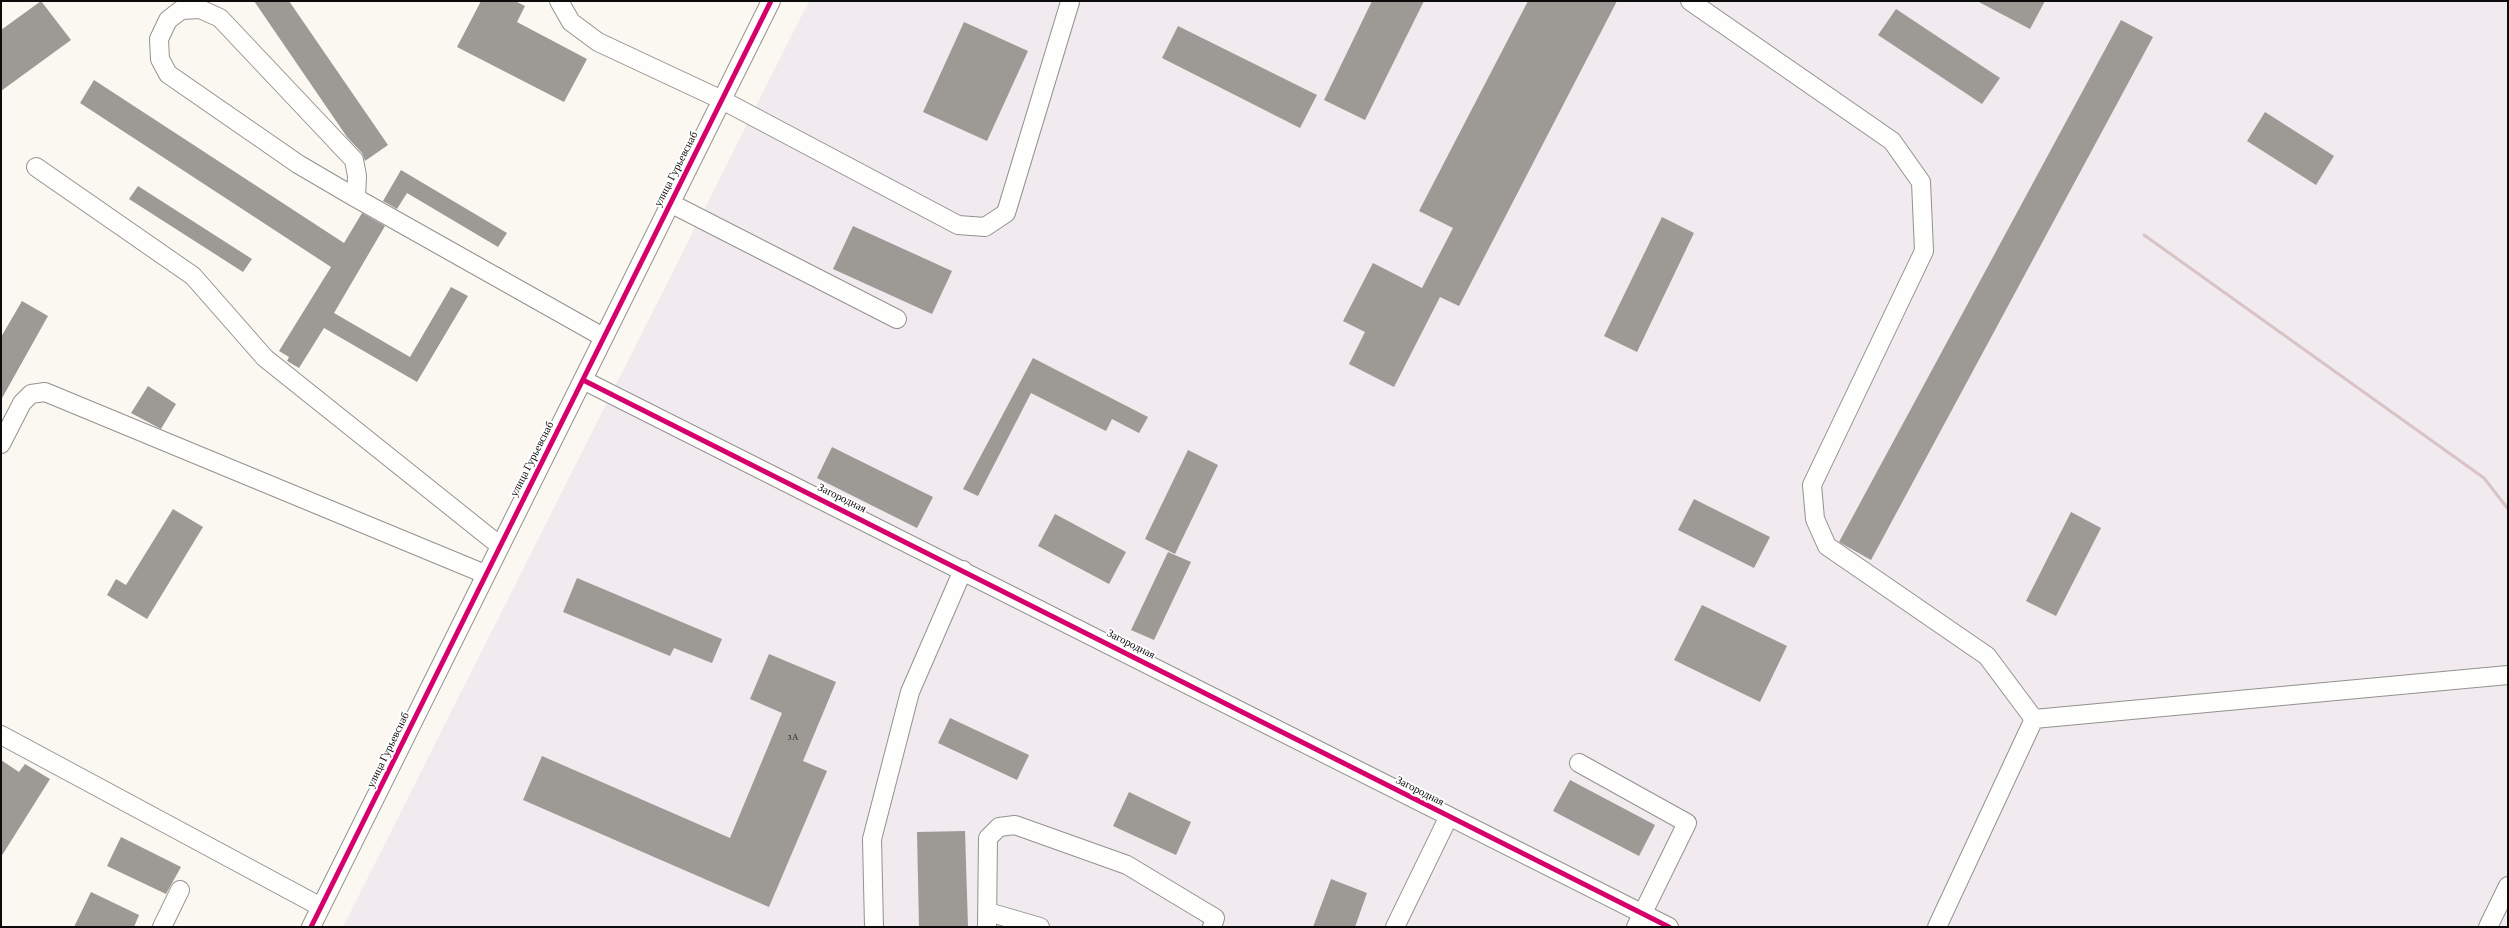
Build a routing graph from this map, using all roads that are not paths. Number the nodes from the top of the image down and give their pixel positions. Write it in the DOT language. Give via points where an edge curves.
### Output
graph roads {
  1 [pos="560,1"];
  2 [pos="771,1"];
  3 [pos="1690,1"];
  4 [pos="1070,2"];
  5 [pos="722,100"];
  6 [pos="36,167"];
  7 [pos="356,198"];
  8 [pos="670,203"];
  9 [pos="897,319"];
  10 [pos="603,337"];
  11 [pos="583,380"];
  12 [pos="1,444"];
  13 [pos="499,545"];
  14 [pos="963,570"];
  15 [pos="485,574"];
  16 [pos="2508,675"];
  17 [pos="2034,719"];
  18 [pos="1,735"];
  19 [pos="1579,763"];
  20 [pos="1449,816"];
  21 [pos="2508,886"];
  22 [pos="180,890"];
  23 [pos="321,907"];
  24 [pos="987,920"];
  25 [pos="1639,921"];
  26 [pos="162,927"];
  27 [pos="311,927"];
  28 [pos="874,927"];
  29 [pos="1040,927"];
  30 [pos="1212,927"];
  31 [pos="1396,927"];
  32 [pos="1669,927"];
  33 [pos="1937,927"];
  34 [pos="2488,927"];
  1 -- 5 [label="street" via="571,22 598,42"];
  2 -- 5 [label="street, улица Гурьевснаб"];
  3 -- 17 [label="street" via="1892,141 1921,182 1924,251 1812,485 1815,519 1827,546 1987,656"];
  4 -- 5 [label="street" via="1006,213 985,227 958,225"];
  5 -- 8 [label="street, улица Гурьевснаб"];
  6 -- 13 [label="street" via="193,276 264,358"];
  7 -- 7 [label="street" via="298,164 168,74 160,59 159,39 168,20 181,10 200,9 220,18 354,160 357,176"];
  7 -- 10 [label="street"];
  8 -- 9 [label="street"];
  8 -- 10 [label="street, улица Гурьевснаб"];
  10 -- 11 [label="street, улица Гурьевснаб"];
  11 -- 13 [label="street, улица Гурьевснаб"];
  11 -- 14 [label="street, Загородная"];
  12 -- 15 [label="street" via="22,403 31,394 45,392"];
  13 -- 15 [label="street, улица Гурьевснаб"];
  14 -- 20 [label="street, Загородная"];
  14 -- 28 [label="street" via="910,692 872,839"];
  15 -- 23 [label="street, улица Гурьевснаб"];
  16 -- 17 [label="street"];
  17 -- 33 [label="street"];
  18 -- 23 [label="street"];
  19 -- 25 [label="street" via="1687,823"];
  20 -- 25 [label="street, Загородная"];
  20 -- 31 [label="street"];
  21 -- 34 [label="street"];
  22 -- 26 [label="street"];
  23 -- 27 [label="street, улица Гурьевснаб"];
  24 -- 29 [label="street"];
  24 -- 30 [label="street" via="988,838 999,826 1015,825 1127,865 1215,918"];
  25 -- 32 [label="street, Загородная"];
}
